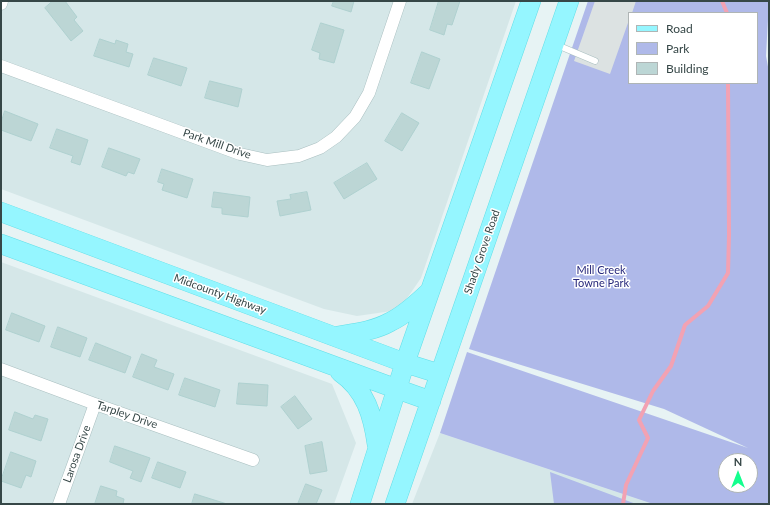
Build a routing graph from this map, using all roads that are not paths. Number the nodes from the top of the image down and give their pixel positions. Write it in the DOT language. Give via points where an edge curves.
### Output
graph roads {
  1 [pos="2,1"];
  2 [pos="400,1"];
  3 [pos="531,1"];
  4 [pos="569,1"];
  5 [pos="1,4"];
  6 [pos="554,44"];
  7 [pos="595,61"];
  8 [pos="1,66"];
  9 [pos="1,212"];
  10 [pos="1,244"];
  11 [pos="430,291"];
  12 [pos="335,337"];
  13 [pos="405,363"];
  14 [pos="328,364"];
  15 [pos="1,369"];
  16 [pos="440,374"];
  17 [pos="397,389"];
  18 [pos="431,401"];
  19 [pos="95,404"];
  20 [pos="378,449"];
  21 [pos="253,460"];
  22 [pos="59,504"];
  23 [pos="360,504"];
  24 [pos="395,504"];
  1 -- 5 [label="street"];
  2 -- 8 [label="street, Park Mill Drive" via="368,94 355,117 336,137 320,148 300,156 267,160 240,154"];
  3 -- 11 [label="main road"];
  4 -- 6 [label="main road, Shady Grove Road"];
  6 -- 7 [label="lane"];
  6 -- 16 [label="main road, Shady Grove Road"];
  9 -- 12 [label="main road, Midcounty Highway"];
  10 -- 14 [label="main road"];
  11 -- 12 [label="main road" via="412,308 390,322 367,331"];
  11 -- 13 [label="main road"];
  12 -- 13 [label="main road, Midcounty Highway"];
  13 -- 16 [label="main road, Midcounty Highway"];
  13 -- 17 [label="main road"];
  14 -- 17 [label="main road"];
  14 -- 20 [label="main road" via="360,390 374,424"];
  15 -- 19 [label="street, Tarpley Drive"];
  16 -- 18 [label="main road, Shady Grove Road"];
  17 -- 18 [label="main road"];
  17 -- 20 [label="main road"];
  18 -- 24 [label="main road, Shady Grove Road"];
  19 -- 21 [label="street, Tarpley Drive"];
  19 -- 22 [label="street, Larosa Drive"];
  20 -- 23 [label="main road"];
}
